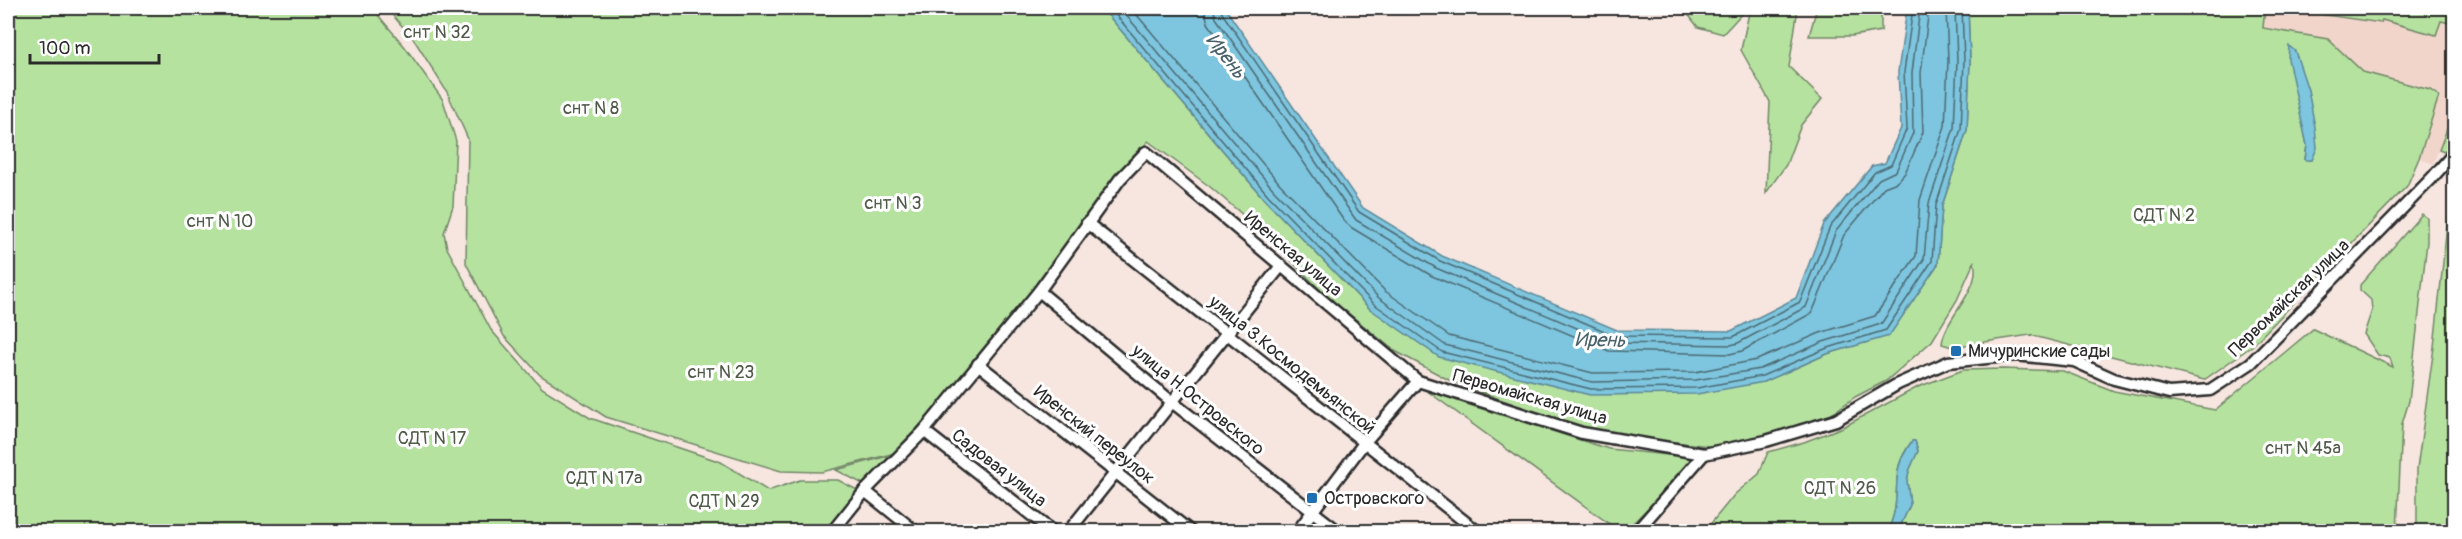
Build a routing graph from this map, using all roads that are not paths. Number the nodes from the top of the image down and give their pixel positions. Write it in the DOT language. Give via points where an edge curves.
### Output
graph roads {
  1 [pos="2454,153"];
  2 [pos="1087,223"];
  3 [pos="1281,266"];
  4 [pos="1039,291"];
  5 [pos="1225,333"];
  6 [pos="978,364"];
  7 [pos="1418,381"];
  8 [pos="1172,402"];
  9 [pos="924,431"];
  10 [pos="1364,443"];
  11 [pos="1704,454"];
  12 [pos="1114,471"];
  13 [pos="865,491"];
  14 [pos="1314,512"];
  15 [pos="832,531"];
  16 [pos="916,531"];
  17 [pos="1053,531"];
  18 [pos="1068,531"];
  19 [pos="1191,531"];
  20 [pos="1298,531"];
  21 [pos="1339,531"];
  22 [pos="1478,531"];
  23 [pos="1636,531"];
  1 -- 11 [label="street, Первомайская улица" via="2251,363 2210,390 2169,393 2114,379 2074,361 2016,355 1948,362 1898,384 1836,420"];
  2 -- 3 [label="street, Иренская улица" via="1146,152"];
  2 -- 4 [label="street"];
  2 -- 5 [label="street, улица З.Космодемьянской"];
  3 -- 5 [label="street"];
  3 -- 7 [label="street, Иренская улица"];
  4 -- 6 [label="street"];
  4 -- 8 [label="street, улица Н.Островского"];
  5 -- 8 [label="street"];
  5 -- 10 [label="street, улица З.Космодемьянской"];
  6 -- 9 [label="street"];
  6 -- 12 [label="street, Иренский переулок"];
  7 -- 10 [label="street"];
  7 -- 11 [label="street, Первомайская улица" via="1582,433"];
  8 -- 12 [label="street"];
  8 -- 14 [label="street, улица Н.Островского"];
  9 -- 13 [label="street"];
  9 -- 17 [label="street, Садовая улица"];
  10 -- 14 [label="street"];
  10 -- 22 [label="street, улица З.Космодемьянской"];
  11 -- 23 [label="street"];
  12 -- 18 [label="street"];
  12 -- 19 [label="street, Иренский переулок"];
  13 -- 15 [label="street"];
  13 -- 16 [label="street"];
  14 -- 20 [label="street"];
  14 -- 21 [label="street, улица Н.Островского"];
}
